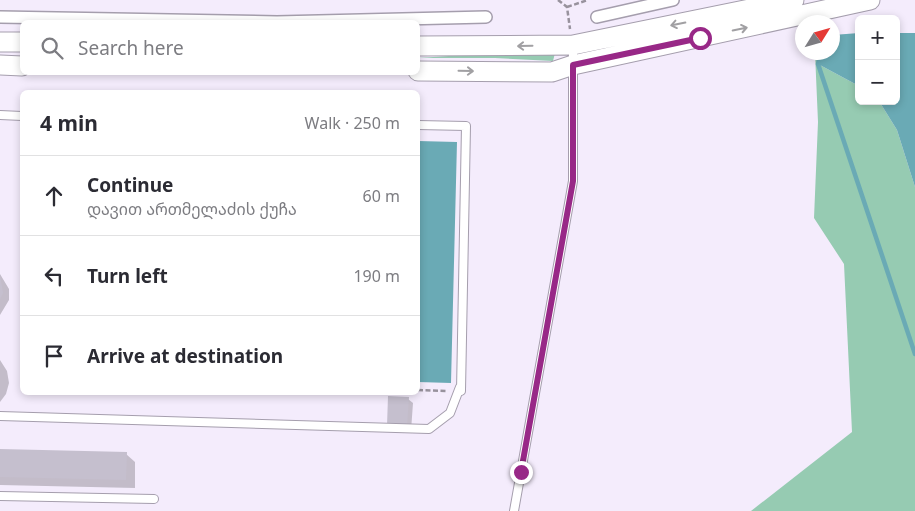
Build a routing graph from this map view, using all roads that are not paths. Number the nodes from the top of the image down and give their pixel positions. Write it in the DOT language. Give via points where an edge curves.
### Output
graph roads {
  1 [pos="674,0"];
  2 [pos="794,0"];
  3 [pos="870,0"];
  4 [pos="0,17"];
  5 [pos="486,17"];
  6 [pos="597,17"];
  7 [pos="166,20"];
  8 [pos="361,20"];
  9 [pos="0,42"];
  10 [pos="20,42"];
  11 [pos="573,45"];
  12 [pos="420,46"];
  13 [pos="0,65"];
  14 [pos="573,65"];
  15 [pos="20,66"];
  16 [pos="420,71"];
  17 [pos="0,115"];
  18 [pos="20,116"];
  19 [pos="420,125"];
  20 [pos="0,416"];
  21 [pos="0,496"];
  22 [pos="154,499"];
  23 [pos="514,511"];
  1 -- 6 [label="street"];
  2 -- 11 [label="street, one-way"];
  14 -- 3 [label="street, one-way"];
  4 -- 7 [label="street"];
  5 -- 8 [label="street"];
  9 -- 10 [label="street"];
  11 -- 12 [label="street, one-way"];
  11 -- 14 [label="lane"];
  13 -- 15 [label="street"];
  16 -- 14 [label="street, one-way" via="552,72"];
  14 -- 23 [label="lane" via="573,181"];
  17 -- 18 [label="lane"];
  19 -- 20 [label="lane" via="466,126 461,391 460,387 450,413 429,429"];
  21 -- 22 [label="lane"];
}
